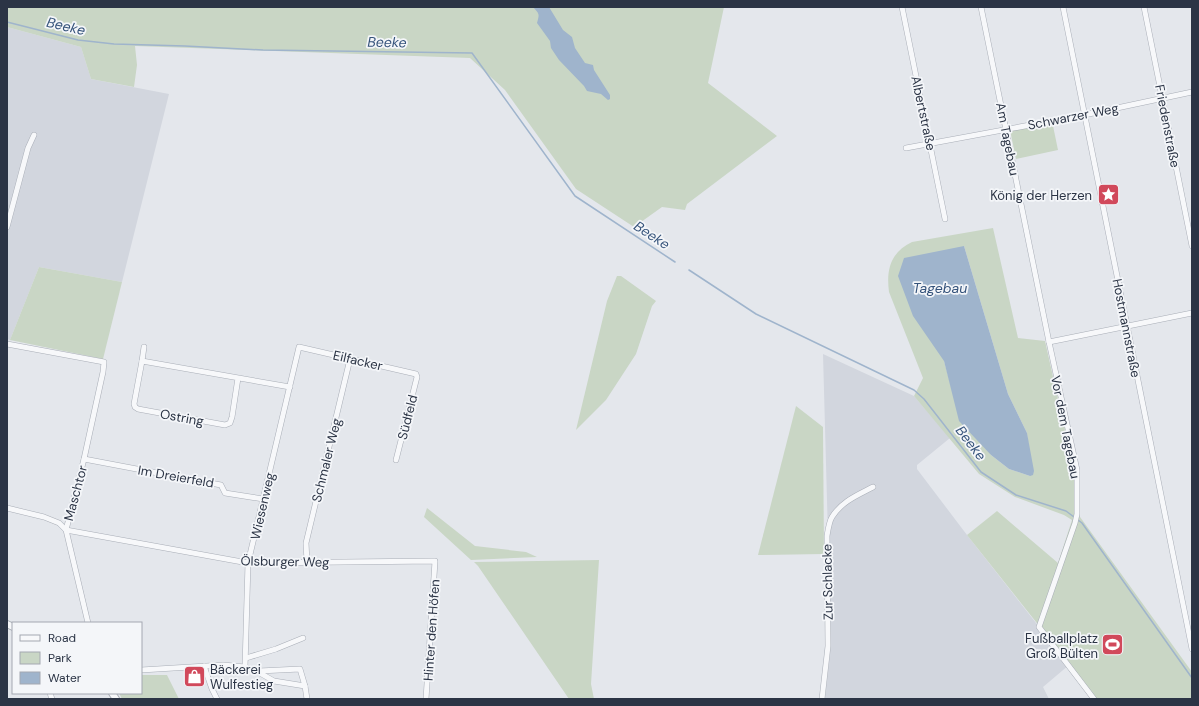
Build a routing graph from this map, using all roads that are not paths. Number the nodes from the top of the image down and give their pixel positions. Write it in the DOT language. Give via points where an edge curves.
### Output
graph roads {
  1 [pos="902,7"];
  2 [pos="981,7"];
  3 [pos="1063,7"];
  4 [pos="1144,7"];
  5 [pos="1192,92"];
  6 [pos="1162,98"];
  7 [pos="1084,115"];
  8 [pos="1006,129"];
  9 [pos="34,135"];
  10 [pos="930,145"];
  11 [pos="906,148"];
  12 [pos="945,219"];
  13 [pos="7,227"];
  14 [pos="1192,246"];
  15 [pos="1192,313"];
  16 [pos="1127,326"];
  17 [pos="1049,342"];
  18 [pos="7,344"];
  19 [pos="144,347"];
  20 [pos="299,347"];
  21 [pos="350,358"];
  22 [pos="142,361"];
  23 [pos="416,374"];
  24 [pos="238,378"];
  25 [pos="290,387"];
  26 [pos="84,459"];
  27 [pos="396,460"];
  28 [pos="873,487"];
  29 [pos="263,499"];
  30 [pos="7,508"];
  31 [pos="66,530"];
  32 [pos="436,561"];
  33 [pos="307,562"];
  34 [pos="248,563"];
  35 [pos="88,622"];
  36 [pos="303,638"];
  37 [pos="1192,649"];
  38 [pos="246,658"];
  39 [pos="204,666"];
  40 [pos="245,667"];
  41 [pos="142,670"];
  42 [pos="258,672"];
  43 [pos="305,686"];
  44 [pos="217,699"];
  45 [pos="307,699"];
  46 [pos="426,699"];
  47 [pos="822,699"];
  48 [pos="1094,699"];
  1 -- 10 [label="street, Albertstraße"];
  2 -- 8 [label="street, Am Tagebau"];
  3 -- 7 [label="street, Hostmannstraße"];
  4 -- 6 [label="street, Friedenstraße"];
  5 -- 6 [label="street, Schwarzer Weg"];
  6 -- 7 [label="street, Schwarzer Weg"];
  6 -- 14 [label="street, Friedenstraße"];
  7 -- 8 [label="street, Schwarzer Weg"];
  7 -- 16 [label="street, Hostmannstraße"];
  8 -- 10 [label="street, Schwarzer Weg"];
  8 -- 17 [label="street, Am Tagebau"];
  9 -- 13 [label="street" via="28,148"];
  10 -- 11 [label="street, Schwarzer Weg"];
  10 -- 12 [label="street, Albertstraße"];
  15 -- 16 [label="street"];
  16 -- 17 [label="street"];
  16 -- 37 [label="street, Hostmannstraße"];
  17 -- 48 [label="street, Vor dem Tagebau" via="1077,470 1077,514 1039,627"];
  18 -- 26 [label="street, Maschtor" via="104,362"];
  19 -- 22 [label="street, Ostring"];
  20 -- 21 [label="street, Eilfacker"];
  20 -- 25 [label="street, Wiesenweg"];
  21 -- 23 [label="street, Eilfacker"];
  21 -- 33 [label="street, Schmaler Weg" via="306,543"];
  22 -- 24 [label="street"];
  22 -- 24 [label="street, Ostring" via="135,407 225,425 230,423 232,418"];
  23 -- 27 [label="street, Südfeld"];
  24 -- 25 [label="street"];
  25 -- 29 [label="street, Wiesenweg"];
  26 -- 29 [label="street, Im Dreierfeld" via="221,485 225,493"];
  26 -- 31 [label="street, Maschtor"];
  28 -- 47 [label="street, Zur Schlacke" via="848,500 838,509 832,518 827,536 828,646"];
  29 -- 34 [label="street, Wiesenweg"];
  30 -- 31 [label="street" via="59,523"];
  31 -- 34 [label="street, Ölsburger Weg"];
  31 -- 35 [label="street, Maschtor"];
  32 -- 33 [label="street, Ölsburger Weg"];
  32 -- 46 [label="street, Hinter den Höfen"];
  33 -- 34 [label="street, Ölsburger Weg"];
  34 -- 38 [label="street, Wiesenweg"];
  36 -- 38 [label="street"];
  38 -- 40 [label="street, Wiesenweg"];
  39 -- 40 [label="street"];
  39 -- 41 [label="street"];
  39 -- 44 [label="street"];
  40 -- 42 [label="street"];
  42 -- 43 [label="street" via="274,681"];
  42 -- 43 [label="street" via="300,669"];
  43 -- 45 [label="street"];
}
